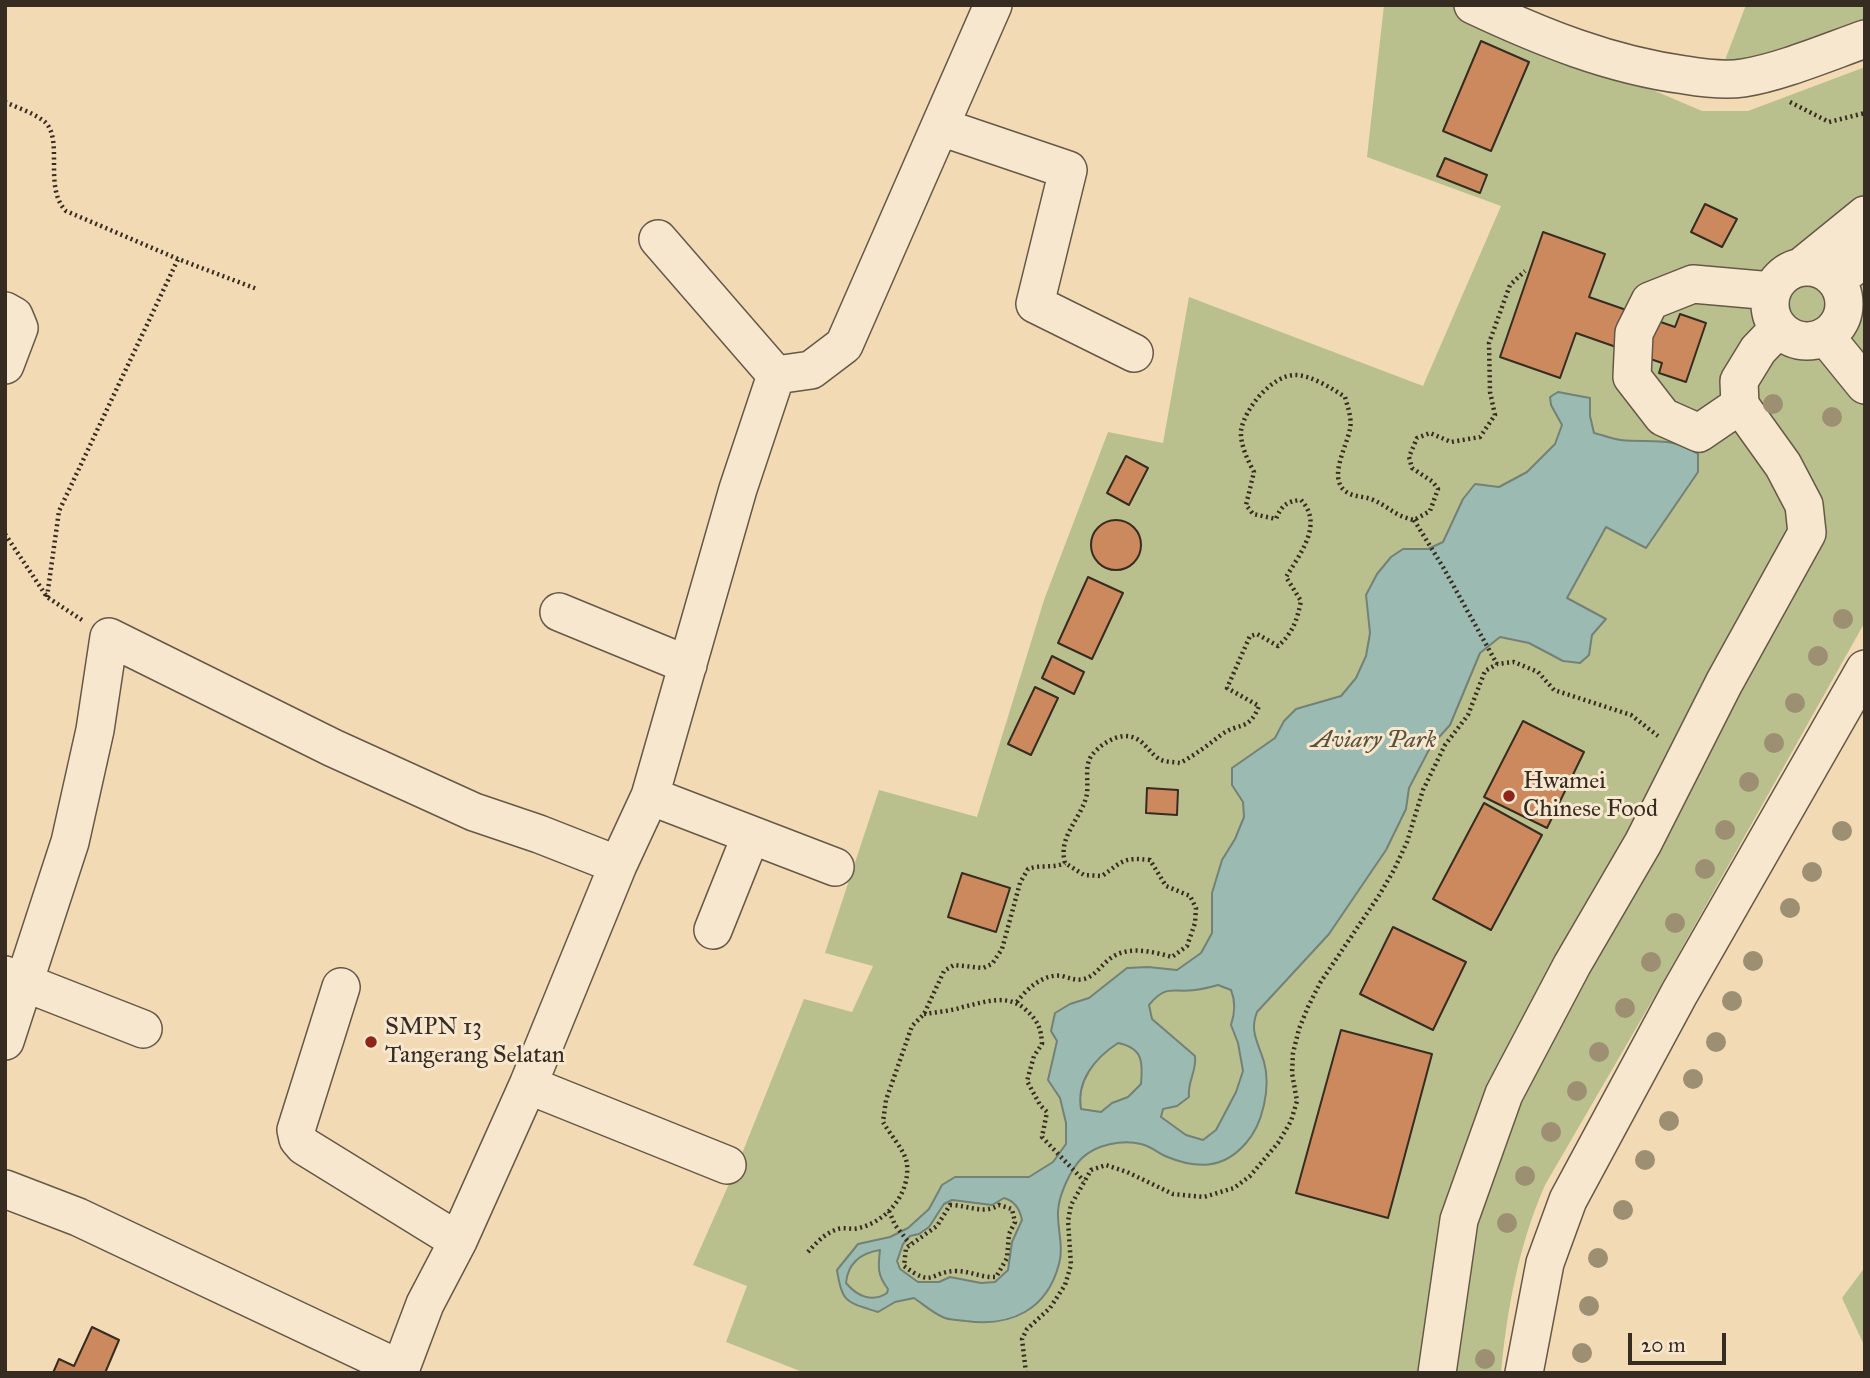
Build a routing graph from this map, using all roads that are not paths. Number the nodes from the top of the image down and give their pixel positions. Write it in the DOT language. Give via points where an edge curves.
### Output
graph roads {
  1 [pos="993,5"];
  2 [pos="1473,5"];
  3 [pos="1865,39"];
  4 [pos="941,127"];
  5 [pos="1865,215"];
  6 [pos="658,239"];
  7 [pos="1865,258"];
  8 [pos="1801,267"];
  9 [pos="1836,280"];
  10 [pos="1772,291"];
  11 [pos="5,311"];
  12 [pos="1779,328"];
  13 [pos="1826,337"];
  14 [pos="1133,353"];
  15 [pos="5,365"];
  16 [pos="776,375"];
  17 [pos="1865,385"];
  18 [pos="1740,405"];
  19 [pos="559,612"];
  20 [pos="688,665"];
  21 [pos="1865,669"];
  22 [pos="650,796"];
  23 [pos="751,835"];
  24 [pos="618,865"];
  25 [pos="835,867"];
  26 [pos="713,930"];
  27 [pos="15,979"];
  28 [pos="341,987"];
  29 [pos="143,1029"];
  30 [pos="5,1041"];
  31 [pos="528,1085"];
  32 [pos="727,1165"];
  33 [pos="5,1189"];
  34 [pos="458,1241"];
  35 [pos="400,1371"];
  36 [pos="1437,1373"];
  37 [pos="1524,1373"];
  1 -- 4 [label="street"];
  2 -- 3 [label="street" via="1564,45 1650,70 1705,78 1742,78"];
  4 -- 14 [label="street" via="1068,170 1035,304"];
  4 -- 16 [label="street" via="844,345 811,370"];
  5 -- 8 [label="street"];
  6 -- 16 [label="street"];
  7 -- 9 [label="street"];
  8 -- 9 [label="street" via="1826,271"];
  8 -- 10 [label="street" via="1788,271"];
  9 -- 13 [label="street" via="1843,291 1843,317"];
  10 -- 12 [label="street" via="1769,304"];
  10 -- 18 [label="street" via="1693,284 1650,301 1634,333 1632,377 1663,417 1699,433"];
  11 -- 15 [label="street" via="14,316 19,328"];
  12 -- 13 [label="street" via="1801,341"];
  12 -- 18 [label="street" via="1758,350 1739,381"];
  13 -- 17 [label="street"];
  16 -- 20 [label="street"];
  18 -- 36 [label="street" via="1783,465 1804,505 1807,533 1504,1094 1460,1220"];
  19 -- 20 [label="street"];
  20 -- 22 [label="street"];
  21 -- 37 [label="street" via="1679,994 1568,1200 1545,1264"];
  22 -- 23 [label="street"];
  22 -- 24 [label="street"];
  23 -- 25 [label="street"];
  23 -- 26 [label="street"];
  24 -- 27 [label="street" via="474,812 109,637 95,730 70,842"];
  24 -- 31 [label="street"];
  27 -- 29 [label="street"];
  27 -- 30 [label="street"];
  28 -- 34 [label="street" via="296,1130 298,1139"];
  31 -- 32 [label="street"];
  31 -- 34 [label="street"];
  33 -- 35 [label="street" via="78,1217"];
  34 -- 35 [label="street" via="425,1304"];
}
